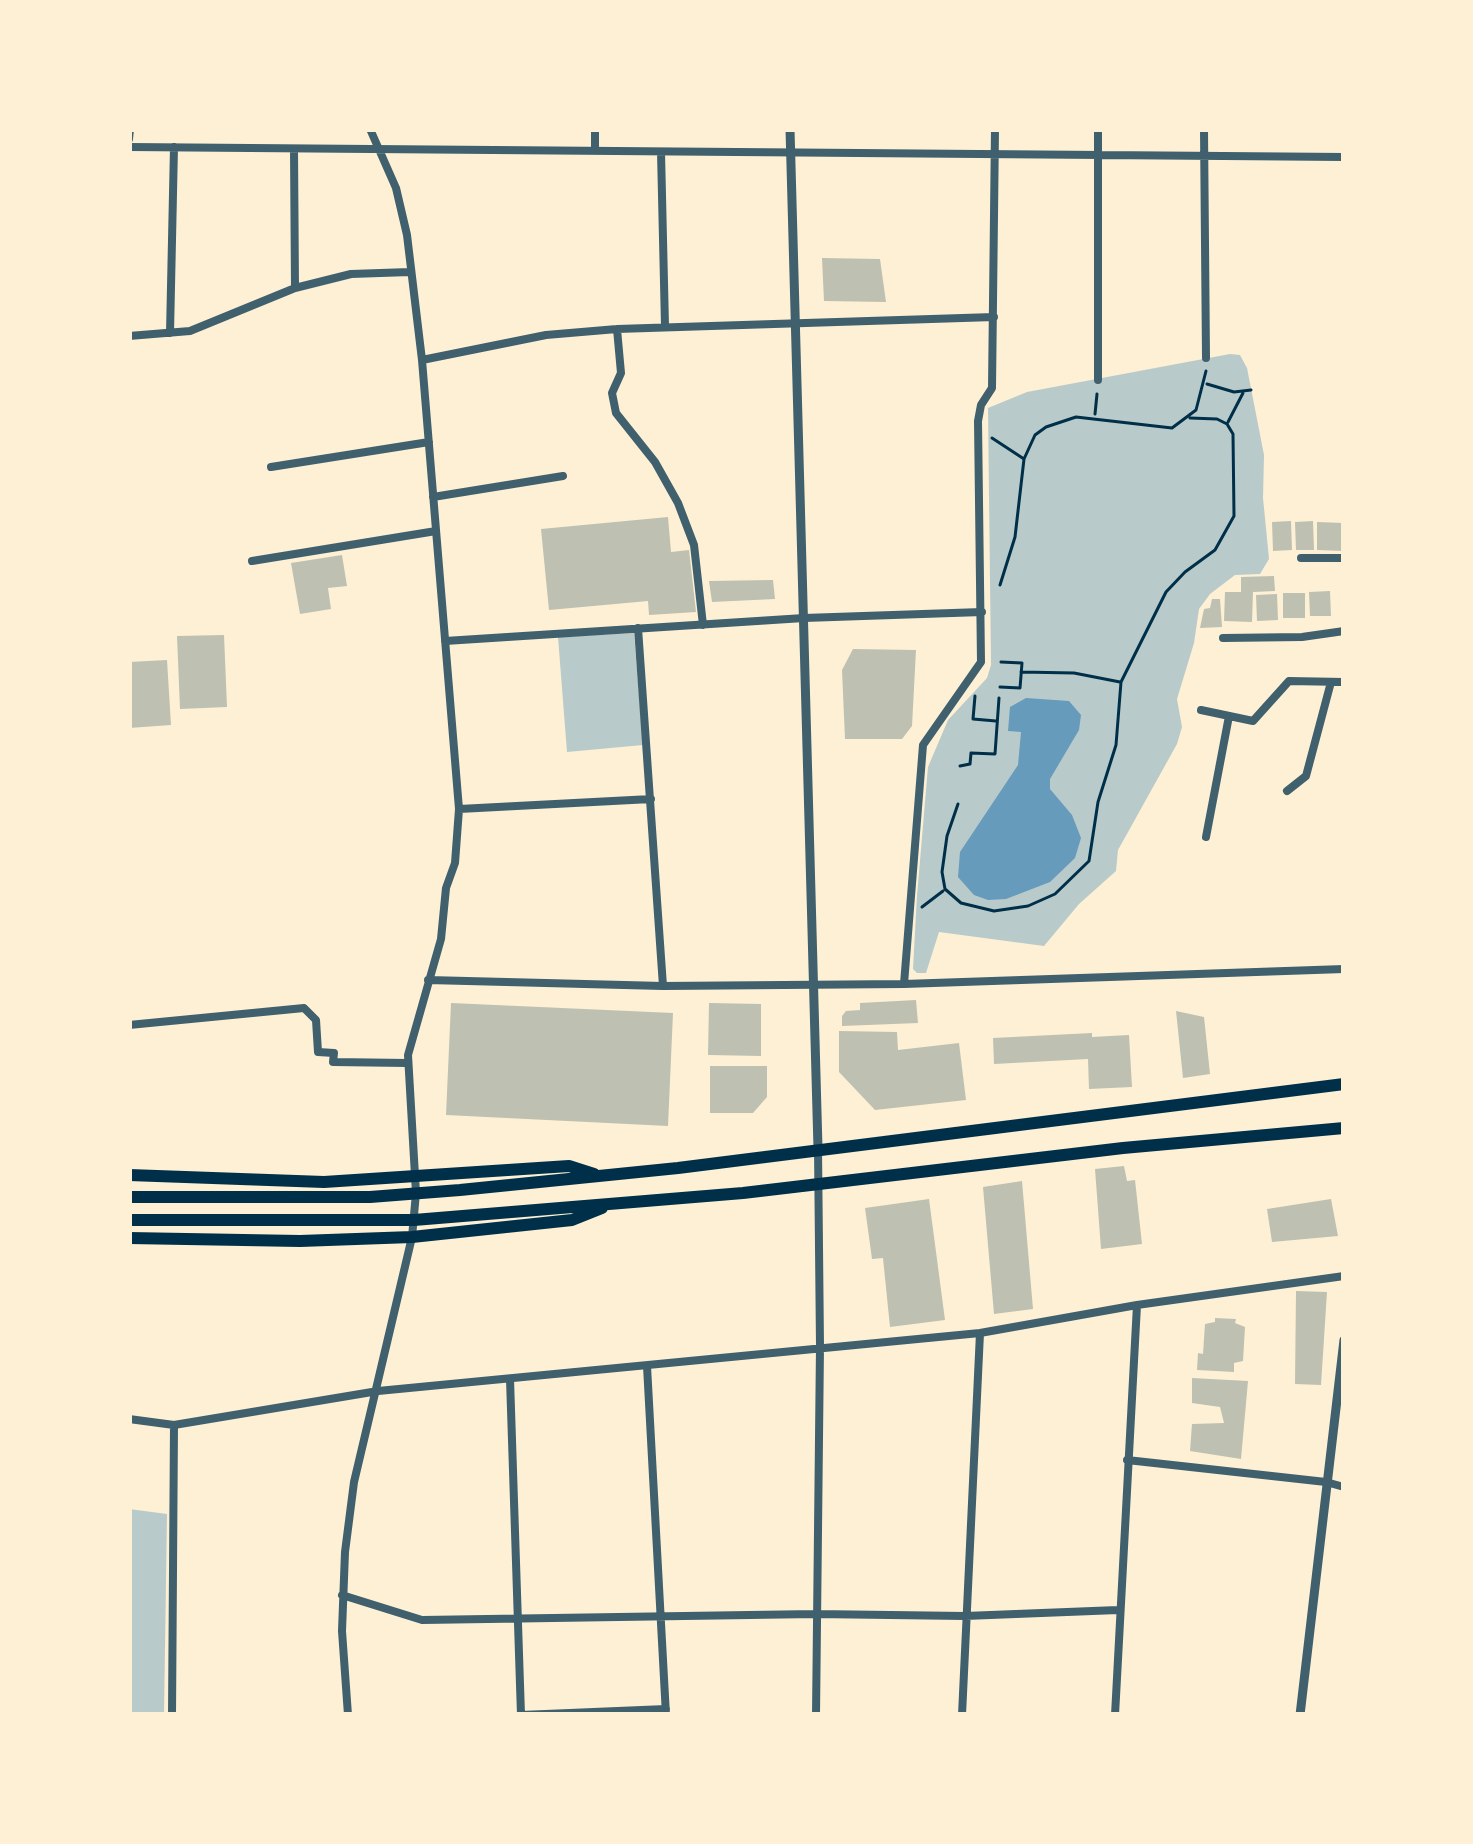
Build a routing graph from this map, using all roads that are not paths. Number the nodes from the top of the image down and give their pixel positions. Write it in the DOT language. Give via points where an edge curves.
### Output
graph roads {
  1 [pos="130,129"];
  2 [pos="370,129"];
  3 [pos="595,129"];
  4 [pos="790,129"];
  5 [pos="995,129"];
  6 [pos="1098,129"];
  7 [pos="1204,129"];
  8 [pos="129,143"];
  9 [pos="174,147"];
  10 [pos="294,148"];
  11 [pos="380,150"];
  12 [pos="595,152"];
  13 [pos="661,152"];
  14 [pos="791,155"];
  15 [pos="994,156"];
  16 [pos="1098,156"];
  17 [pos="1204,156"];
  18 [pos="1344,158"];
  19 [pos="410,272"];
  20 [pos="295,288"];
  21 [pos="994,317"];
  22 [pos="796,323"];
  23 [pos="665,326"];
  24 [pos="617,329"];
  25 [pos="170,333"];
  26 [pos="129,336"];
  27 [pos="1206,358"];
  28 [pos="422,359"];
  29 [pos="1098,380"];
  30 [pos="429,442"];
  31 [pos="271,467"];
  32 [pos="563,476"];
  33 [pos="433,497"];
  34 [pos="436,531"];
  35 [pos="1301,558"];
  36 [pos="1344,558"];
  37 [pos="252,561"];
  38 [pos="982,612"];
  39 [pos="804,618"];
  40 [pos="703,625"];
  41 [pos="638,628"];
  42 [pos="1344,631"];
  43 [pos="1223,638"];
  44 [pos="445,641"];
  45 [pos="1331,682"];
  46 [pos="1344,682"];
  47 [pos="1201,710"];
  48 [pos="1229,716"];
  49 [pos="1287,791"];
  50 [pos="651,800"];
  51 [pos="459,809"];
  52 [pos="1206,837"];
  53 [pos="1344,970"];
  54 [pos="428,980"];
  55 [pos="813,984"];
  56 [pos="904,984"];
  57 [pos="663,986"];
  58 [pos="129,1025"];
  59 [pos="407,1063"];
  60 [pos="1344,1084"];
  61 [pos="1344,1127"];
  62 [pos="818,1148"];
  63 [pos="129,1175"];
  64 [pos="818,1182"];
  65 [pos="416,1186"];
  66 [pos="129,1197"];
  67 [pos="615,1204"];
  68 [pos="129,1220"];
  69 [pos="414,1220"];
  70 [pos="412,1237"];
  71 [pos="129,1238"];
  72 [pos="1344,1276"];
  73 [pos="1137,1305"];
  74 [pos="980,1334"];
  75 [pos="1344,1340"];
  76 [pos="820,1346"];
  77 [pos="647,1366"];
  78 [pos="510,1379"];
  79 [pos="378,1391"];
  80 [pos="129,1419"];
  81 [pos="174,1425"];
  82 [pos="1127,1460"];
  83 [pos="1327,1482"];
  84 [pos="1344,1487"];
  85 [pos="342,1595"];
  86 [pos="1118,1610"];
  87 [pos="815,1614"];
  88 [pos="660,1616"];
  89 [pos="965,1616"];
  90 [pos="520,1617"];
  91 [pos="666,1712"];
  92 [pos="172,1715"];
  93 [pos="348,1715"];
  94 [pos="521,1715"];
  95 [pos="816,1715"];
  96 [pos="962,1715"];
  97 [pos="1115,1715"];
  98 [pos="1300,1715"];
  1 -- 8 [label="street"];
  2 -- 11 [label="street"];
  3 -- 12 [label="street"];
  4 -- 14 [label="street"];
  5 -- 15 [label="street"];
  6 -- 16 [label="street"];
  7 -- 17 [label="street"];
  8 -- 9 [label="street"];
  9 -- 10 [label="street"];
  9 -- 25 [label="street"];
  10 -- 11 [label="street"];
  10 -- 20 [label="street"];
  11 -- 12 [label="street"];
  11 -- 19 [label="street" via="396,188"];
  12 -- 13 [label="street"];
  13 -- 14 [label="street"];
  13 -- 23 [label="street"];
  14 -- 15 [label="street"];
  14 -- 22 [label="street"];
  15 -- 16 [label="street"];
  15 -- 21 [label="street"];
  16 -- 17 [label="street"];
  16 -- 29 [label="street"];
  17 -- 18 [label="street"];
  17 -- 27 [label="street"];
  19 -- 20 [label="street" via="351,274"];
  19 -- 28 [label="street"];
  20 -- 25 [label="street"];
  21 -- 22 [label="street"];
  21 -- 38 [label="street" via="992,388 978,436"];
  22 -- 23 [label="street"];
  22 -- 39 [label="street"];
  23 -- 24 [label="street"];
  24 -- 28 [label="street"];
  24 -- 40 [label="street" via="616,412 678,503 694,545"];
  25 -- 26 [label="street"];
  28 -- 30 [label="street"];
  30 -- 31 [label="street"];
  30 -- 33 [label="street"];
  32 -- 33 [label="street"];
  33 -- 34 [label="street"];
  34 -- 37 [label="street"];
  34 -- 44 [label="street"];
  35 -- 36 [label="street"];
  38 -- 39 [label="street"];
  38 -- 56 [label="street" via="981,662 922,745"];
  39 -- 40 [label="street"];
  39 -- 55 [label="street"];
  40 -- 41 [label="street"];
  41 -- 44 [label="street"];
  41 -- 50 [label="street"];
  42 -- 43 [label="street"];
  44 -- 51 [label="street"];
  45 -- 46 [label="street"];
  45 -- 48 [label="street" via="1289,681 1253,721"];
  45 -- 49 [label="street" via="1306,776"];
  47 -- 48 [label="street"];
  48 -- 52 [label="street"];
  50 -- 51 [label="street"];
  50 -- 57 [label="street"];
  51 -- 54 [label="street"];
  53 -- 56 [label="street"];
  54 -- 57 [label="street"];
  54 -- 59 [label="street"];
  55 -- 56 [label="street"];
  55 -- 57 [label="street"];
  55 -- 62 [label="street"];
  58 -- 59 [label="street" via="304,1008 316,1020 318,1052 334,1053 333,1062"];
  59 -- 65 [label="street"];
  60 -- 62 [label="highway"];
  61 -- 64 [label="highway"];
  62 -- 64 [label="street"];
  62 -- 65 [label="highway" via="600,1177 568,1166"];
  63 -- 65 [label="highway"];
  64 -- 67 [label="highway"];
  64 -- 76 [label="street"];
  65 -- 66 [label="highway" via="370,1197"];
  65 -- 69 [label="street"];
  67 -- 69 [label="highway"];
  67 -- 70 [label="highway" via="572,1220"];
  68 -- 69 [label="highway"];
  69 -- 70 [label="street"];
  70 -- 71 [label="highway"];
  70 -- 79 [label="street"];
  72 -- 73 [label="street"];
  73 -- 74 [label="street"];
  73 -- 82 [label="street"];
  74 -- 76 [label="street"];
  74 -- 89 [label="street"];
  75 -- 83 [label="street"];
  76 -- 77 [label="street"];
  76 -- 87 [label="street"];
  77 -- 78 [label="street"];
  77 -- 88 [label="street"];
  78 -- 79 [label="street"];
  78 -- 90 [label="street"];
  79 -- 81 [label="street"];
  79 -- 85 [label="street" via="354,1482"];
  80 -- 81 [label="street"];
  81 -- 92 [label="street"];
  82 -- 83 [label="street"];
  82 -- 86 [label="street"];
  83 -- 84 [label="street"];
  83 -- 98 [label="street"];
  85 -- 90 [label="street" via="422,1620"];
  85 -- 93 [label="street"];
  86 -- 89 [label="street"];
  86 -- 97 [label="street"];
  87 -- 88 [label="street"];
  87 -- 89 [label="street"];
  87 -- 95 [label="street"];
  88 -- 90 [label="street"];
  88 -- 91 [label="street"];
  89 -- 96 [label="street"];
  90 -- 94 [label="street"];
  91 -- 94 [label="street"];
}
